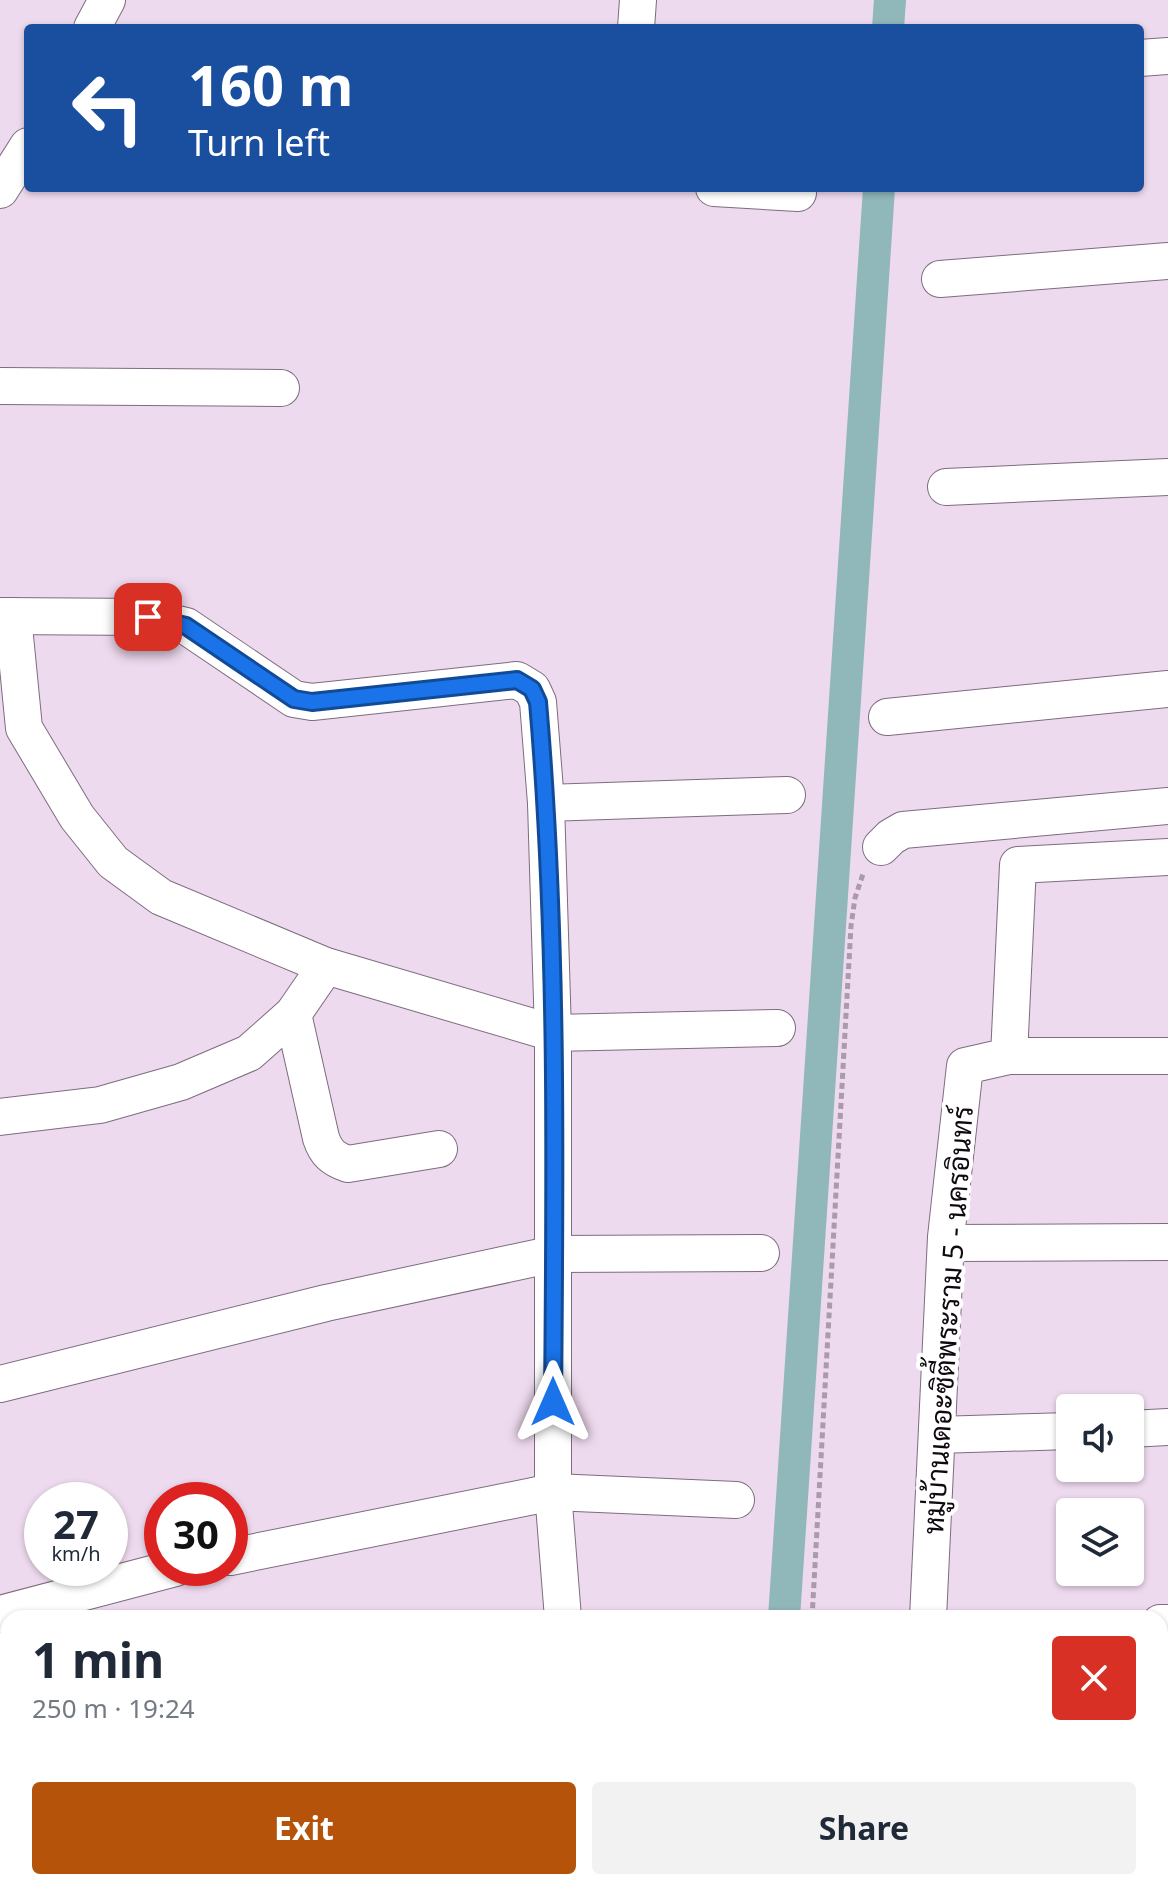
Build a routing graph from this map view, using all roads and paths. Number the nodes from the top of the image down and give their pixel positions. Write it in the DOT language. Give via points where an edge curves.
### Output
graph roads {
  1 [pos="107,0"];
  2 [pos="638,0"];
  3 [pos="94,24"];
  4 [pos="636,24"];
  5 [pos="1168,56"];
  6 [pos="1144,58"];
  7 [pos="21,148"];
  8 [pos="0,190"];
  9 [pos="781,192"];
  10 [pos="798,193"];
  11 [pos="1168,261"];
  12 [pos="940,279"];
  13 [pos="0,386"];
  14 [pos="281,388"];
  15 [pos="1168,477"];
  16 [pos="946,487"];
  17 [pos="6,616"];
  18 [pos="1168,689"];
  19 [pos="887,717"];
  20 [pos="787,795"];
  21 [pos="546,803"];
  22 [pos="1168,806"];
  23 [pos="881,847"];
  24 [pos="1168,857"];
  25 [pos="326,966"];
  26 [pos="293,1014"];
  27 [pos="777,1028"];
  28 [pos="553,1033"];
  29 [pos="1009,1056"];
  30 [pos="1168,1056"];
  31 [pos="0,1117"];
  32 [pos="439,1149"];
  33 [pos="1168,1242"];
  34 [pos="946,1243"];
  35 [pos="761,1253"];
  36 [pos="554,1254"];
  37 [pos="0,1384"];
  38 [pos="1168,1427"];
  39 [pos="1144,1428"];
  40 [pos="1056,1431"];
  41 [pos="937,1435"];
  42 [pos="553,1492"];
  43 [pos="736,1500"];
  44 [pos="248,1553"];
  45 [pos="144,1576"];
  46 [pos="15,1610"];
  47 [pos="562,1610"];
  48 [pos="812,1610"];
  49 [pos="928,1610"];
  1 -- 3 [label="street"];
  2 -- 4 [label="street"];
  5 -- 6 [label="street"];
  7 -- 8 [label="street"];
  9 -- 10 [label="street"];
  11 -- 12 [label="street"];
  13 -- 14 [label="street"];
  15 -- 16 [label="street"];
  17 -- 21 [label="street" via="148,617 186,626 294,699 312,702 517,680 532,689 538,702"];
  17 -- 25 [label="street" via="24,728 77,817 113,862 161,897"];
  18 -- 19 [label="street"];
  20 -- 21 [label="street"];
  21 -- 28 [label="street"];
  22 -- 23 [label="street" via="903,830"];
  23 -- 48 [label="path" via="865,870 851,926"];
  24 -- 29 [label="street" via="1018,865"];
  25 -- 26 [label="street"];
  25 -- 28 [label="street"];
  26 -- 31 [label="street" via="249,1053 181,1082 100,1105"];
  26 -- 32 [label="street" via="321,1138 335,1160 348,1164"];
  27 -- 28 [label="street"];
  28 -- 36 [label="street"];
  29 -- 30 [label="street"];
  29 -- 34 [label="street, หมู่บ้านเดอะซิตี้พระราม 5 - นครอินทร์" via="965,1066"];
  33 -- 34 [label="street"];
  34 -- 41 [label="street, หมู่บ้านเดอะซิตี้พระราม 5 - นครอินทร์"];
  35 -- 36 [label="street"];
  36 -- 37 [label="street" via="326,1303"];
  36 -- 42 [label="street"];
  38 -- 39 [label="street"];
  40 -- 41 [label="street"];
  41 -- 49 [label="street, หมู่บ้านเดอะซิตี้พระราม 5 - นครอินทร์"];
  42 -- 43 [label="street"];
  42 -- 44 [label="street"];
  42 -- 47 [label="street"];
  45 -- 46 [label="street"];
}
